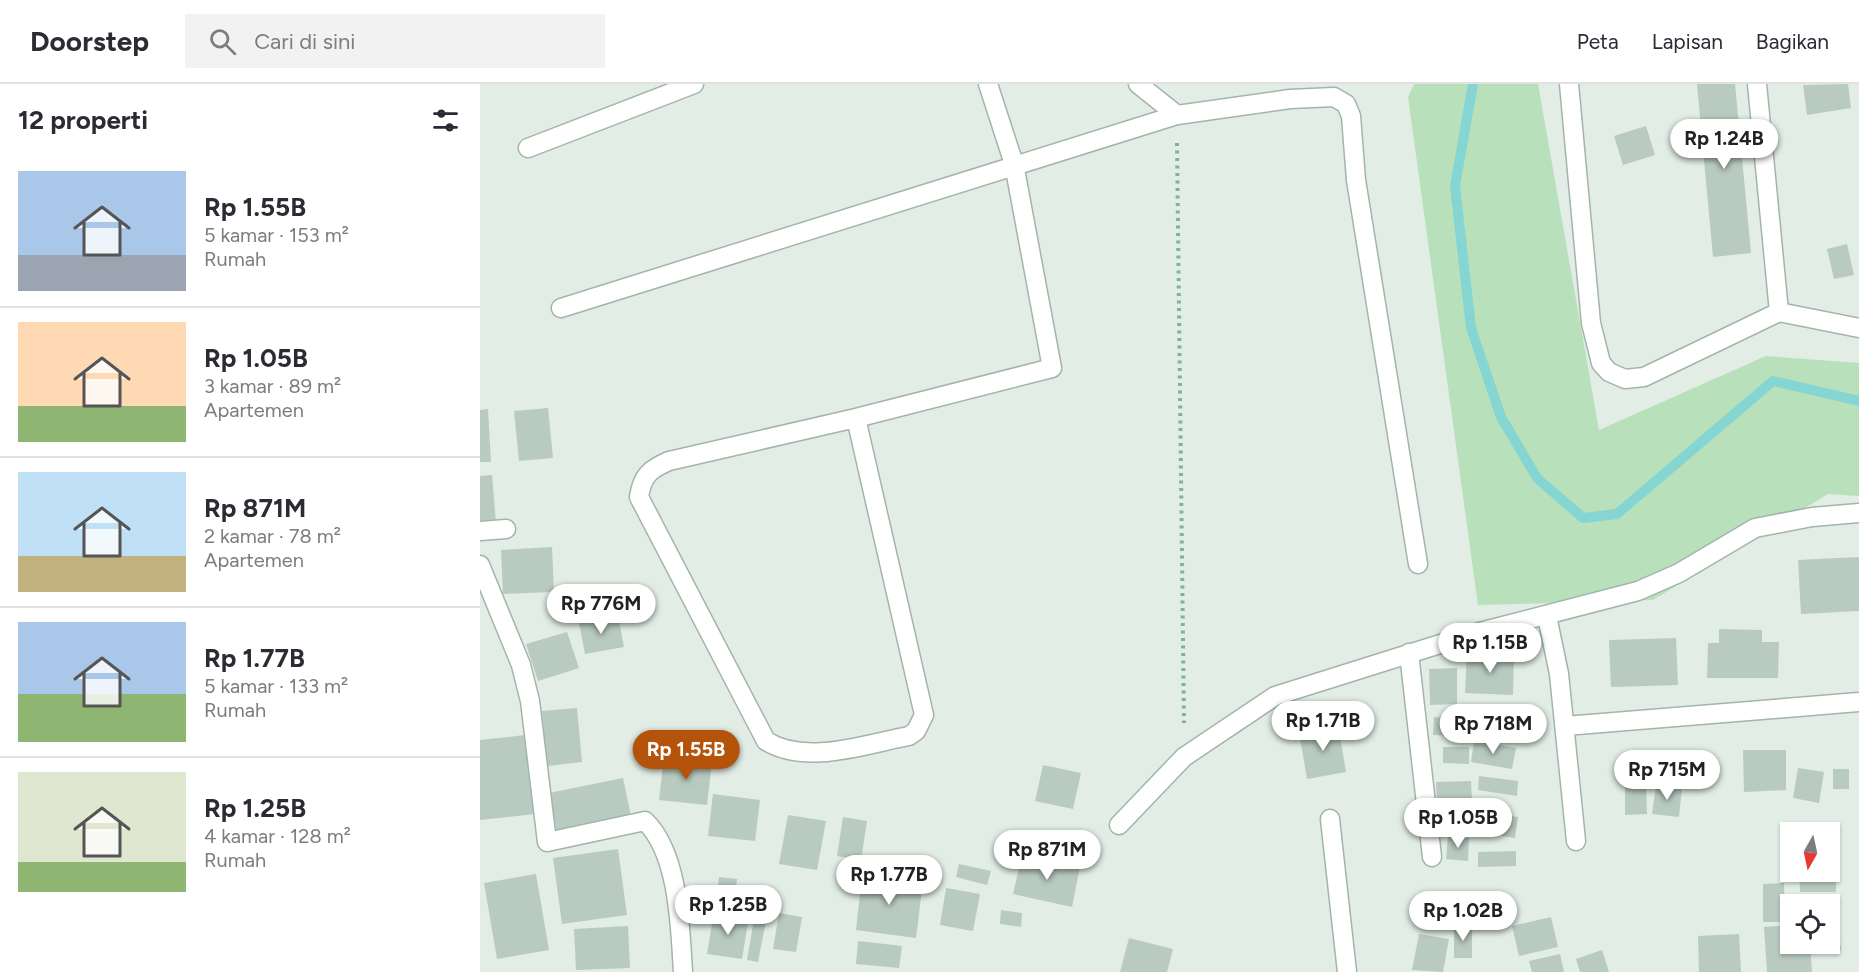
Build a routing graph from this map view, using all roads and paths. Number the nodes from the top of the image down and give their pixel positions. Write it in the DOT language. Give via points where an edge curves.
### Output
graph roads {
  1 [pos="694,84"];
  2 [pos="988,84"];
  3 [pos="1138,84"];
  4 [pos="1569,84"];
  5 [pos="1757,84"];
  6 [pos="1177,114"];
  7 [pos="528,148"];
  8 [pos="1014,164"];
  9 [pos="561,308"];
  10 [pos="1779,312"];
  11 [pos="1859,328"];
  12 [pos="856,418"];
  13 [pos="1859,513"];
  14 [pos="506,529"];
  15 [pos="480,531"];
  16 [pos="1419,564"];
  17 [pos="480,565"];
  18 [pos="1547,616"];
  19 [pos="1409,653"];
  20 [pos="1859,702"];
  21 [pos="1565,726"];
  22 [pos="1184,757"];
  23 [pos="1330,819"];
  24 [pos="1119,825"];
  25 [pos="1576,841"];
  26 [pos="1432,856"];
  27 [pos="683,972"];
  28 [pos="1347,972"];
  1 -- 7 [label="street"];
  2 -- 8 [label="street"];
  3 -- 6 [label="street"];
  4 -- 10 [label="street" via="1591,323 1601,363 1609,372 1625,379 1644,378"];
  5 -- 10 [label="street"];
  6 -- 8 [label="street"];
  6 -- 16 [label="street" via="1290,99 1334,97 1346,104 1351,116 1356,180"];
  6 -- 22 [label="path"];
  8 -- 9 [label="street"];
  8 -- 12 [label="street" via="1052,368"];
  10 -- 11 [label="street"];
  12 -- 12 [label="street" via="924,715 909,736 827,751 780,750 766,741 639,497 641,484 645,475 669,461"];
  13 -- 18 [label="street" via="1755,528 1679,573 1638,591"];
  14 -- 15 [label="street"];
  17 -- 27 [label="street" via="524,674 547,842 645,821 662,845 675,888"];
  18 -- 19 [label="street"];
  18 -- 21 [label="street"];
  19 -- 22 [label="street" via="1275,696"];
  19 -- 26 [label="street"];
  20 -- 21 [label="street"];
  21 -- 25 [label="street"];
  22 -- 24 [label="street"];
  23 -- 28 [label="street"];
}
